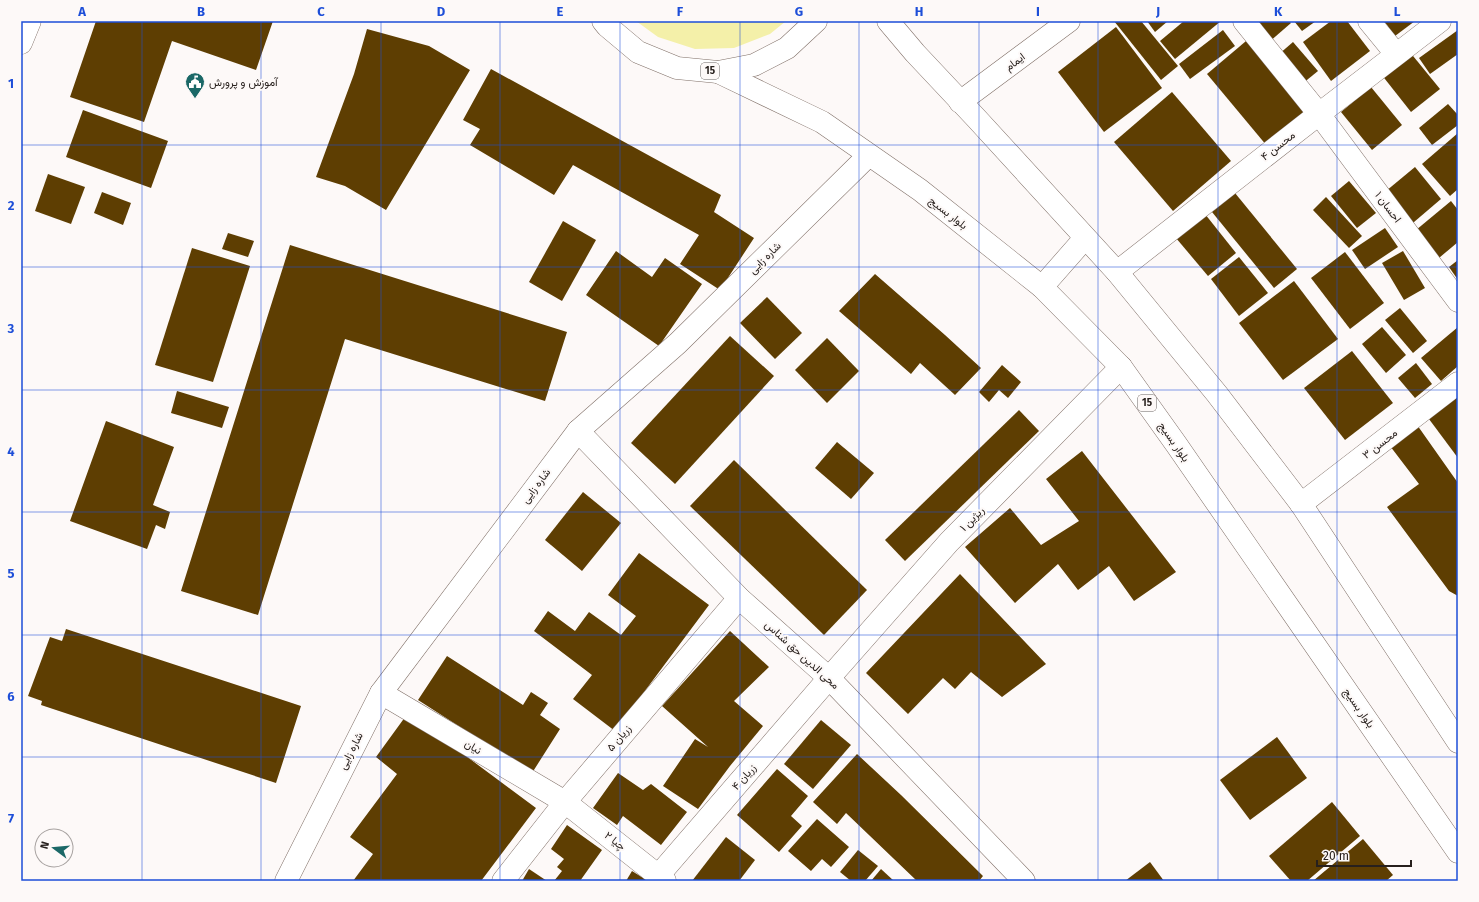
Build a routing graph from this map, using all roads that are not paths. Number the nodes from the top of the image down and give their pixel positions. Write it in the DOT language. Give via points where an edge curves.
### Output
graph roads {
  1 [pos="30,21"];
  2 [pos="816,21"];
  3 [pos="888,21"];
  4 [pos="1069,21"];
  5 [pos="1244,21"];
  6 [pos="1369,21"];
  7 [pos="1440,21"];
  8 [pos="603,23"];
  9 [pos="21,43"];
  10 [pos="1396,54"];
  11 [pos="718,72"];
  12 [pos="960,102"];
  13 [pos="1319,114"];
  14 [pos="868,156"];
  15 [pos="1086,238"];
  16 [pos="1117,272"];
  17 [pos="1042,287"];
  18 [pos="1458,301"];
  19 [pos="1121,367"];
  20 [pos="1458,383"];
  21 [pos="578,431"];
  22 [pos="1301,504"];
  23 [pos="738,598"];
  24 [pos="829,678"];
  25 [pos="381,693"];
  26 [pos="1458,742"];
  27 [pos="565,802"];
  28 [pos="1458,852"];
  29 [pos="662,878"];
  30 [pos="286,881"];
  31 [pos="503,881"];
  32 [pos="1024,881"];
  1 -- 9 [label="street"];
  2 -- 11 [label="street, 15" via="787,48 754,65"];
  3 -- 12 [label="street"];
  4 -- 12 [label="street, ایمام"];
  5 -- 13 [label="street, احسان ۱"];
  6 -- 10 [label="street"];
  7 -- 10 [label="street, محسن ۴"];
  8 -- 11 [label="street, 15" via="638,52 677,68"];
  10 -- 13 [label="street, محسن ۴"];
  11 -- 14 [label="street, بلوار بسیج / 15" via="822,122"];
  12 -- 15 [label="street"];
  13 -- 16 [label="street, محسن ۴"];
  13 -- 18 [label="street, احسان ۱"];
  14 -- 17 [label="street, بلوار بسیج / 15" via="920,190"];
  14 -- 21 [label="street, شاره زایی" via="678,343"];
  15 -- 16 [label="street"];
  15 -- 17 [label="street"];
  16 -- 22 [label="street"];
  17 -- 19 [label="street, بلوار بسیج / 15"];
  19 -- 24 [label="street, ریژین ۱" via="949,542"];
  19 -- 28 [label="street, بلوار بسیج / 15"];
  20 -- 22 [label="street, محسن ۳"];
  21 -- 23 [label="street, محی الدین حق شناس"];
  21 -- 25 [label="street, شاره زایی"];
  22 -- 26 [label="street"];
  23 -- 24 [label="street, محی الدین حق شناس"];
  23 -- 27 [label="street, زریان ۵"];
  24 -- 29 [label="street, زریان ۴"];
  24 -- 32 [label="street, محی الدین حق شناس"];
  25 -- 27 [label="street, نیان"];
  25 -- 30 [label="street, شاره زایی"];
  27 -- 29 [label="street, چیا ۲"];
  27 -- 31 [label="street, زریان ۵"];
}
